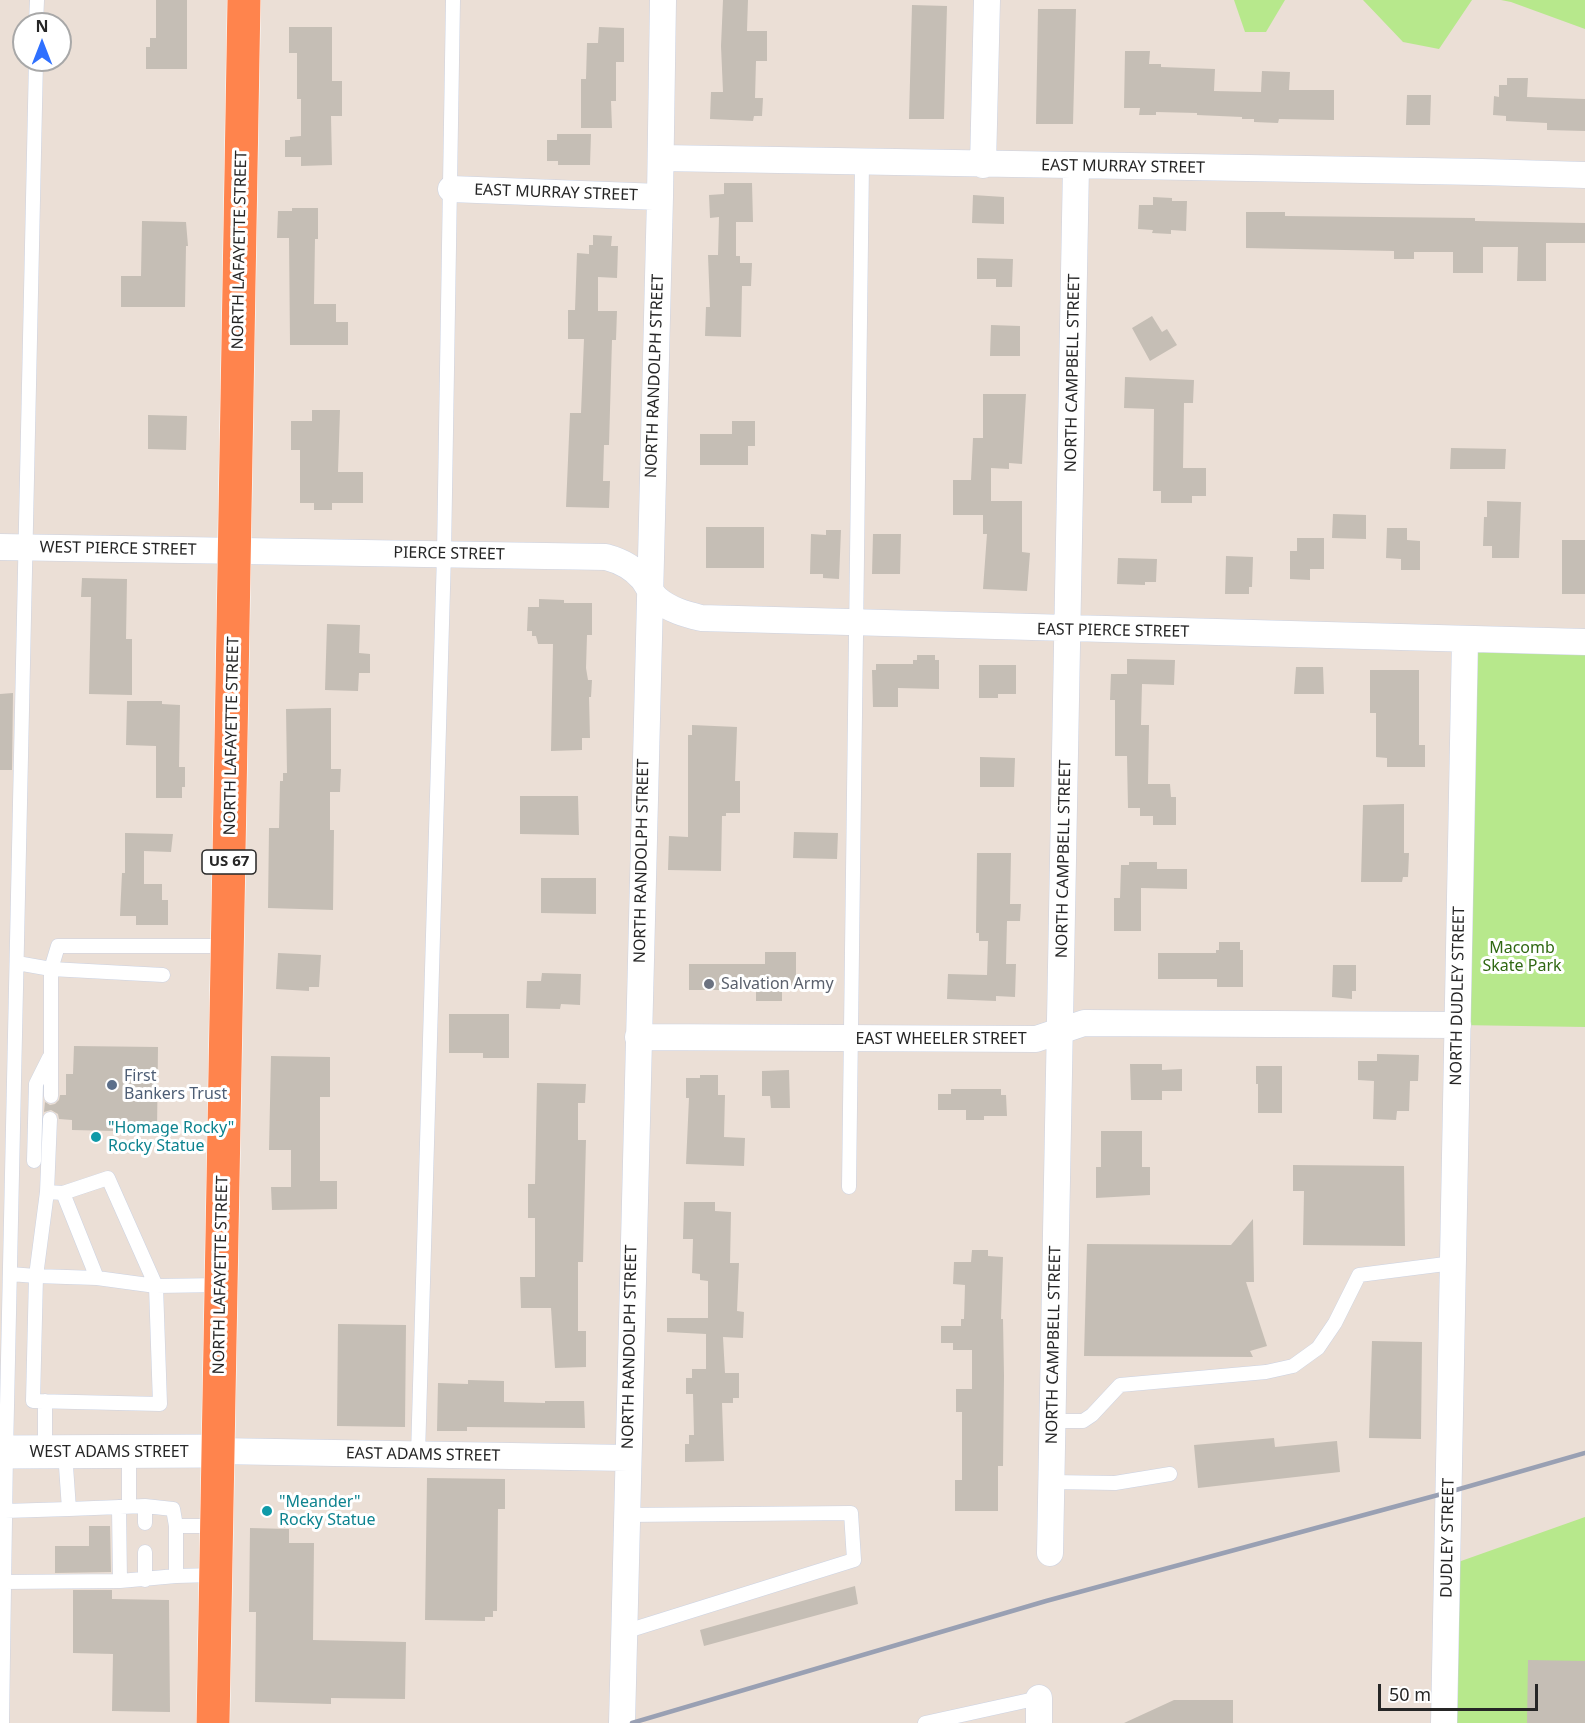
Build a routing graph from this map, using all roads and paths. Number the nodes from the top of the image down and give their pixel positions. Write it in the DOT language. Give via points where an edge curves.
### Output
graph roads {
  1 [pos="244,0"];
  2 [pos="453,0"];
  3 [pos="663,0"];
  4 [pos="987,0"];
  5 [pos="36,72"];
  6 [pos="661,158"];
  7 [pos="862,163"];
  8 [pos="983,165"];
  9 [pos="1076,166"];
  10 [pos="1585,175"];
  11 [pos="451,189"];
  12 [pos="660,197"];
  13 [pos="0,547"];
  14 [pos="26,547"];
  15 [pos="235,551"];
  16 [pos="444,554"];
  17 [pos="649,591"];
  18 [pos="856,623"];
  19 [pos="1068,630"];
  20 [pos="1465,639"];
  21 [pos="1585,642"];
  22 [pos="227,946"];
  23 [pos="17,963"];
  24 [pos="51,969"];
  25 [pos="164,975"];
  26 [pos="1458,1025"];
  27 [pos="1060,1032"];
  28 [pos="638,1037"];
  29 [pos="851,1038"];
  30 [pos="50,1056"];
  31 [pos="51,1096"];
  32 [pos="50,1119"];
  33 [pos="34,1161"];
  34 [pos="12,1162"];
  35 [pos="50,1162"];
  36 [pos="849,1187"];
  37 [pos="47,1192"];
  38 [pos="63,1193"];
  39 [pos="1453,1263"];
  40 [pos="10,1274"];
  41 [pos="36,1276"];
  42 [pos="97,1278"];
  43 [pos="221,1285"];
  44 [pos="156,1286"];
  45 [pos="1451,1352"];
  46 [pos="45,1401"];
  47 [pos="1052,1421"];
  48 [pos="218,1451"];
  49 [pos="3,1452"];
  50 [pos="55,1452"];
  51 [pos="129,1452"];
  52 [pos="418,1455"];
  53 [pos="628,1458"];
  54 [pos="1170,1474"];
  55 [pos="1051,1482"];
  56 [pos="124,1506"];
  57 [pos="144,1506"];
  58 [pos="69,1509"];
  59 [pos="5,1511"];
  60 [pos="627,1515"];
  61 [pos="145,1523"];
  62 [pos="176,1526"];
  63 [pos="215,1526"];
  64 [pos="145,1552"];
  65 [pos="1050,1553"];
  66 [pos="215,1575"];
  67 [pos="176,1576"];
  68 [pos="145,1580"];
  69 [pos="120,1581"];
  70 [pos="4,1582"];
  71 [pos="624,1632"];
  72 [pos="1039,1711"];
  73 [pos="2,1723"];
  74 [pos="213,1723"];
  75 [pos="622,1723"];
  76 [pos="925,1723"];
  77 [pos="1444,1723"];
  1 -- 15 [label="highway, NORTH LAFAYETTE STREET / US 67"];
  2 -- 11 [label="lane"];
  3 -- 6 [label="street, NORTH RANDOLPH STREET"];
  4 -- 8 [label="street"];
  5 -- 14 [label="lane"];
  6 -- 7 [label="street, EAST MURRAY STREET"];
  6 -- 12 [label="street, NORTH RANDOLPH STREET"];
  7 -- 8 [label="street, EAST MURRAY STREET"];
  7 -- 18 [label="lane"];
  8 -- 9 [label="street, EAST MURRAY STREET"];
  9 -- 10 [label="street, EAST MURRAY STREET"];
  9 -- 19 [label="street, NORTH CAMPBELL STREET"];
  11 -- 12 [label="street, EAST MURRAY STREET"];
  11 -- 16 [label="lane"];
  12 -- 17 [label="street, NORTH RANDOLPH STREET"];
  13 -- 14 [label="street, WEST PIERCE STREET"];
  14 -- 15 [label="street, WEST PIERCE STREET"];
  14 -- 23 [label="lane"];
  15 -- 16 [label="street, PIERCE STREET"];
  15 -- 22 [label="highway, NORTH LAFAYETTE STREET / US 67"];
  16 -- 17 [label="street, PIERCE STREET" via="606,557 628,565"];
  16 -- 52 [label="lane"];
  17 -- 18 [label="street, EAST PIERCE STREET" via="678,612 701,618"];
  17 -- 28 [label="street, NORTH RANDOLPH STREET"];
  18 -- 19 [label="street, EAST PIERCE STREET"];
  18 -- 29 [label="lane"];
  19 -- 20 [label="street, EAST PIERCE STREET"];
  19 -- 27 [label="street, NORTH CAMPBELL STREET"];
  20 -- 21 [label="street, EAST PIERCE STREET"];
  20 -- 26 [label="street, NORTH DUDLEY STREET"];
  22 -- 24 [label="lane" via="58,946"];
  22 -- 43 [label="highway, NORTH LAFAYETTE STREET / US 67"];
  23 -- 24 [label="lane"];
  23 -- 34 [label="lane"];
  24 -- 25 [label="lane"];
  24 -- 30 [label="lane"];
  26 -- 27 [label="street, EAST WHEELER STREET" via="1084,1023"];
  26 -- 39 [label="street, NORTH DUDLEY STREET"];
  27 -- 29 [label="street, EAST WHEELER STREET" via="1036,1039"];
  27 -- 47 [label="street, NORTH CAMPBELL STREET"];
  28 -- 29 [label="street, EAST WHEELER STREET"];
  28 -- 53 [label="street, NORTH RANDOLPH STREET"];
  29 -- 36 [label="lane"];
  30 -- 31 [label="lane"];
  30 -- 33 [label="lane" via="36,1084"];
  32 -- 35 [label="lane"];
  33 -- 34 [label="lane"];
  33 -- 35 [label="lane"];
  34 -- 40 [label="lane"];
  35 -- 37 [label="lane"];
  37 -- 38 [label="lane"];
  37 -- 41 [label="lane"];
  38 -- 42 [label="lane"];
  38 -- 44 [label="lane" via="108,1178"];
  39 -- 45 [label="street, NORTH DUDLEY STREET"];
  39 -- 47 [label="lane" via="1359,1275 1318,1348 1293,1366 1266,1372 1120,1385 1083,1421"];
  40 -- 41 [label="lane"];
  40 -- 49 [label="lane"];
  41 -- 42 [label="lane"];
  41 -- 46 [label="lane" via="33,1401"];
  42 -- 44 [label="lane"];
  43 -- 44 [label="lane"];
  43 -- 48 [label="highway, NORTH LAFAYETTE STREET / US 67"];
  44 -- 46 [label="lane" via="160,1404"];
  45 -- 77 [label="street, DUDLEY STREET"];
  46 -- 50 [label="lane"];
  47 -- 55 [label="street, NORTH CAMPBELL STREET"];
  48 -- 51 [label="street, WEST ADAMS STREET"];
  48 -- 52 [label="street, EAST ADAMS STREET"];
  48 -- 63 [label="highway, NORTH LAFAYETTE STREET / US 67"];
  49 -- 50 [label="street, WEST ADAMS STREET"];
  49 -- 59 [label="lane"];
  50 -- 51 [label="street, WEST ADAMS STREET"];
  50 -- 58 [label="lane"];
  51 -- 56 [label="lane"];
  52 -- 53 [label="street, EAST ADAMS STREET"];
  53 -- 60 [label="street, NORTH RANDOLPH STREET"];
  54 -- 55 [label="lane" via="1115,1483"];
  55 -- 65 [label="street, NORTH CAMPBELL STREET"];
  56 -- 57 [label="lane"];
  56 -- 58 [label="lane"];
  56 -- 69 [label="lane"];
  57 -- 61 [label="lane"];
  57 -- 62 [label="lane" via="173,1509"];
  58 -- 59 [label="lane"];
  59 -- 70 [label="lane"];
  60 -- 71 [label="street, NORTH RANDOLPH STREET"];
  60 -- 71 [label="lane" via="851,1513 854,1560"];
  62 -- 63 [label="lane"];
  62 -- 67 [label="lane"];
  63 -- 66 [label="highway, NORTH LAFAYETTE STREET / US 67"];
  64 -- 68 [label="lane"];
  66 -- 67 [label="lane"];
  66 -- 74 [label="highway, NORTH LAFAYETTE STREET / US 67"];
  67 -- 68 [label="lane"];
  68 -- 69 [label="lane"];
  69 -- 70 [label="lane"];
  70 -- 73 [label="lane"];
  71 -- 75 [label="street, NORTH RANDOLPH STREET"];
  72 -- 76 [label="lane"];
}
